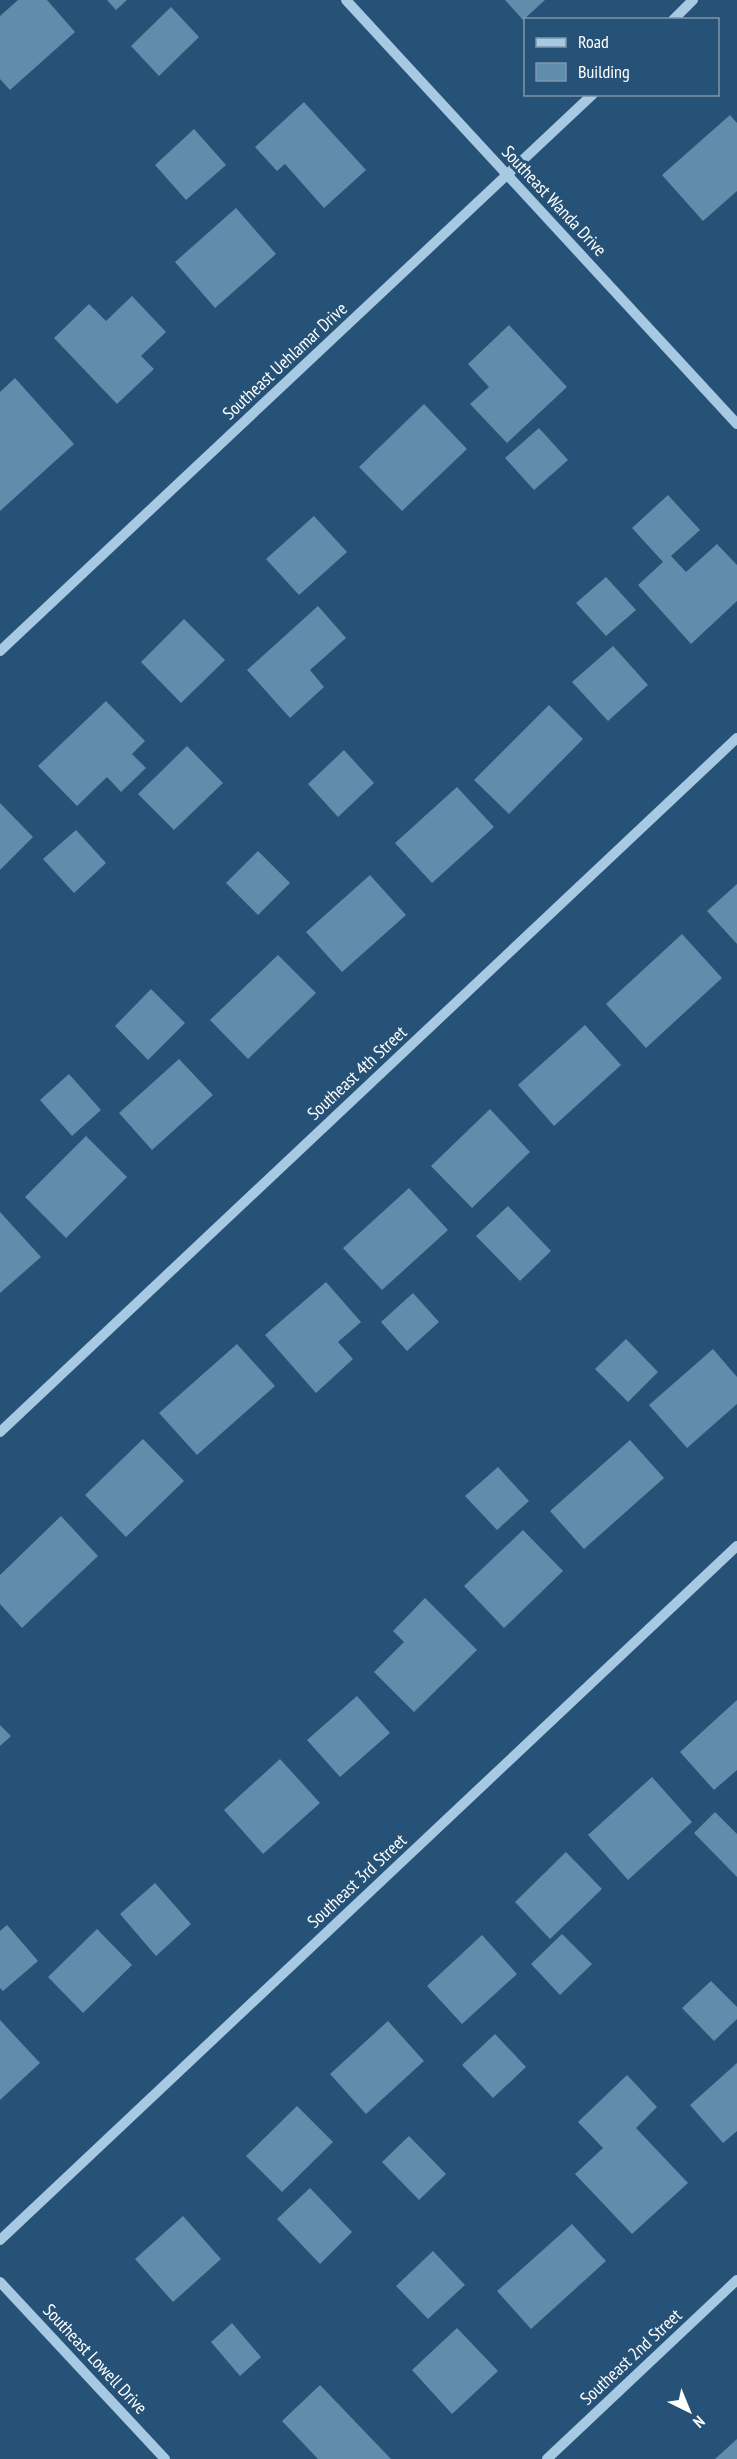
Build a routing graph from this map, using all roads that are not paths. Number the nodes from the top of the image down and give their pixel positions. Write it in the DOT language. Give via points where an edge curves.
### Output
graph roads {
  1 [pos="346,0"];
  2 [pos="693,0"];
  3 [pos="675,18"];
  4 [pos="591,96"];
  5 [pos="508,175"];
  6 [pos="737,424"];
  7 [pos="0,651"];
  8 [pos="737,738"];
  9 [pos="0,1432"];
  10 [pos="737,1546"];
  11 [pos="0,2240"];
  12 [pos="737,2280"];
  13 [pos="0,2282"];
  14 [pos="165,2459"];
  15 [pos="547,2459"];
  1 -- 5 [label="street, Southeast Wanda Drive"];
  2 -- 3 [label="street"];
  4 -- 5 [label="street, Southeast Uehlamar Drive"];
  5 -- 6 [label="street, Southeast Wanda Drive"];
  5 -- 7 [label="street, Southeast Uehlamar Drive"];
  8 -- 9 [label="street, Southeast 4th Street"];
  10 -- 11 [label="street, Southeast 3rd Street"];
  12 -- 15 [label="street, Southeast 2nd Street"];
  13 -- 14 [label="street, Southeast Lowell Drive"];
}
